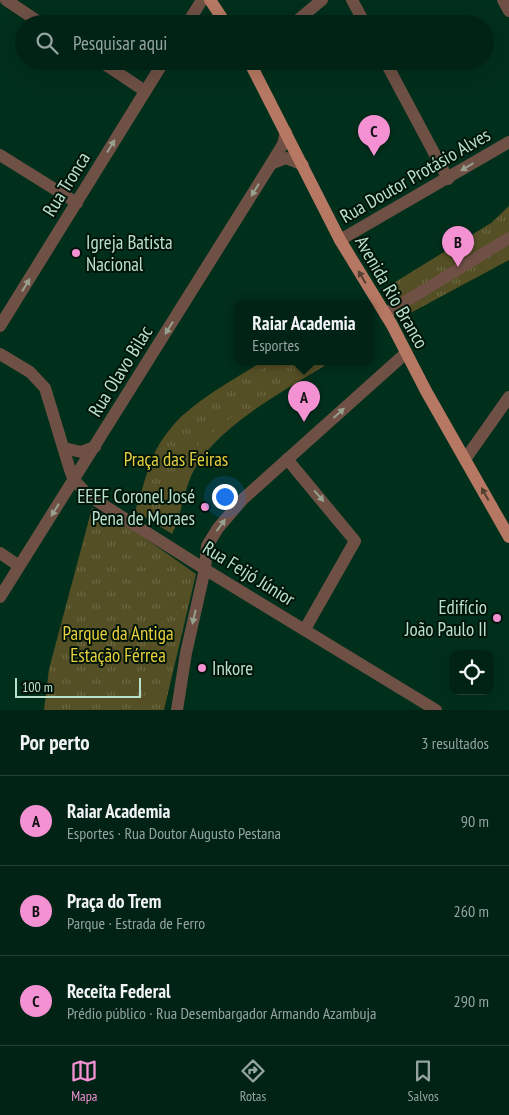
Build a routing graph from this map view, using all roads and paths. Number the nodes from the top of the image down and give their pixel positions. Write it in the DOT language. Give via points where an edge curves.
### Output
graph roads {
  1 [pos="6,0"];
  2 [pos="202,0"];
  3 [pos="210,0"];
  4 [pos="322,0"];
  5 [pos="352,0"];
  6 [pos="503,0"];
  7 [pos="509,11"];
  8 [pos="28,15"];
  9 [pos="193,15"];
  10 [pos="220,15"];
  11 [pos="304,15"];
  12 [pos="360,15"];
  13 [pos="114,70"];
  14 [pos="158,70"];
  15 [pos="254,70"];
  16 [pos="390,70"];
  17 [pos="145,91"];
  18 [pos="286,132"];
  19 [pos="509,142"];
  20 [pos="0,155"];
  21 [pos="271,164"];
  22 [pos="303,165"];
  23 [pos="448,179"];
  24 [pos="77,203"];
  25 [pos="509,238"];
  26 [pos="340,240"];
  27 [pos="385,314"];
  28 [pos="0,326"];
  29 [pos="406,353"];
  30 [pos="0,354"];
  31 [pos="509,398"];
  32 [pos="95,447"];
  33 [pos="64,448"];
  34 [pos="466,458"];
  35 [pos="287,459"];
  36 [pos="74,480"];
  37 [pos="509,537"];
  38 [pos="0,553"];
  39 [pos="20,566"];
  40 [pos="205,569"];
  41 [pos="0,597"];
  42 [pos="305,629"];
  43 [pos="177,710"];
  44 [pos="436,710"];
  1 -- 8 [label="street"];
  2 -- 9 [label="street"];
  3 -- 10 [label="main road"];
  4 -- 11 [label="street"];
  5 -- 12 [label="street"];
  6 -- 7 [label="street"];
  13 -- 17 [label="street"];
  14 -- 17 [label="street, Rua Tronca"];
  15 -- 18 [label="main road, Avenida Rio Branco"];
  16 -- 23 [label="street"];
  24 -- 17 [label="street, Rua Tronca, one-way"];
  18 -- 21 [label="street, Rua Olavo Bilac"];
  18 -- 22 [label="main road, Avenida Rio Branco"];
  19 -- 23 [label="street, Rua Doutor Protásio Alves, one-way"];
  20 -- 24 [label="street"];
  21 -- 22 [label="street" via="286,158"];
  21 -- 32 [label="street, Rua Olavo Bilac, one-way"];
  22 -- 26 [label="main road, Avenida Rio Branco"];
  23 -- 26 [label="street, Rua Doutor Protásio Alves"];
  28 -- 24 [label="street, Rua Tronca, one-way"];
  25 -- 27 [label="street"];
  27 -- 26 [label="main road, Avenida Rio Branco, one-way"];
  27 -- 29 [label="main road, Avenida Rio Branco"];
  29 -- 34 [label="main road, Avenida Rio Branco"];
  35 -- 29 [label="street, one-way"];
  30 -- 33 [label="street, Rua Feijó Júnior" via="30,372 45,388"];
  31 -- 34 [label="street"];
  32 -- 33 [label="street" via="81,452"];
  32 -- 36 [label="street, Rua Olavo Bilac"];
  33 -- 36 [label="street, Rua Feijó Júnior"];
  37 -- 34 [label="main road, Avenida Rio Branco, one-way"];
  40 -- 35 [label="street, one-way" via="207,546 218,528 243,499"];
  35 -- 42 [label="street, one-way" via="355,541"];
  36 -- 39 [label="street, Rua Olavo Bilac, one-way"];
  36 -- 40 [label="street, Rua Feijó Júnior" via="97,502"];
  38 -- 39 [label="street"];
  39 -- 41 [label="street, Rua Olavo Bilac"];
  40 -- 42 [label="street, Rua Feijó Júnior"];
  40 -- 43 [label="street, one-way"];
  42 -- 44 [label="street, Rua Feijó Júnior"];
}
